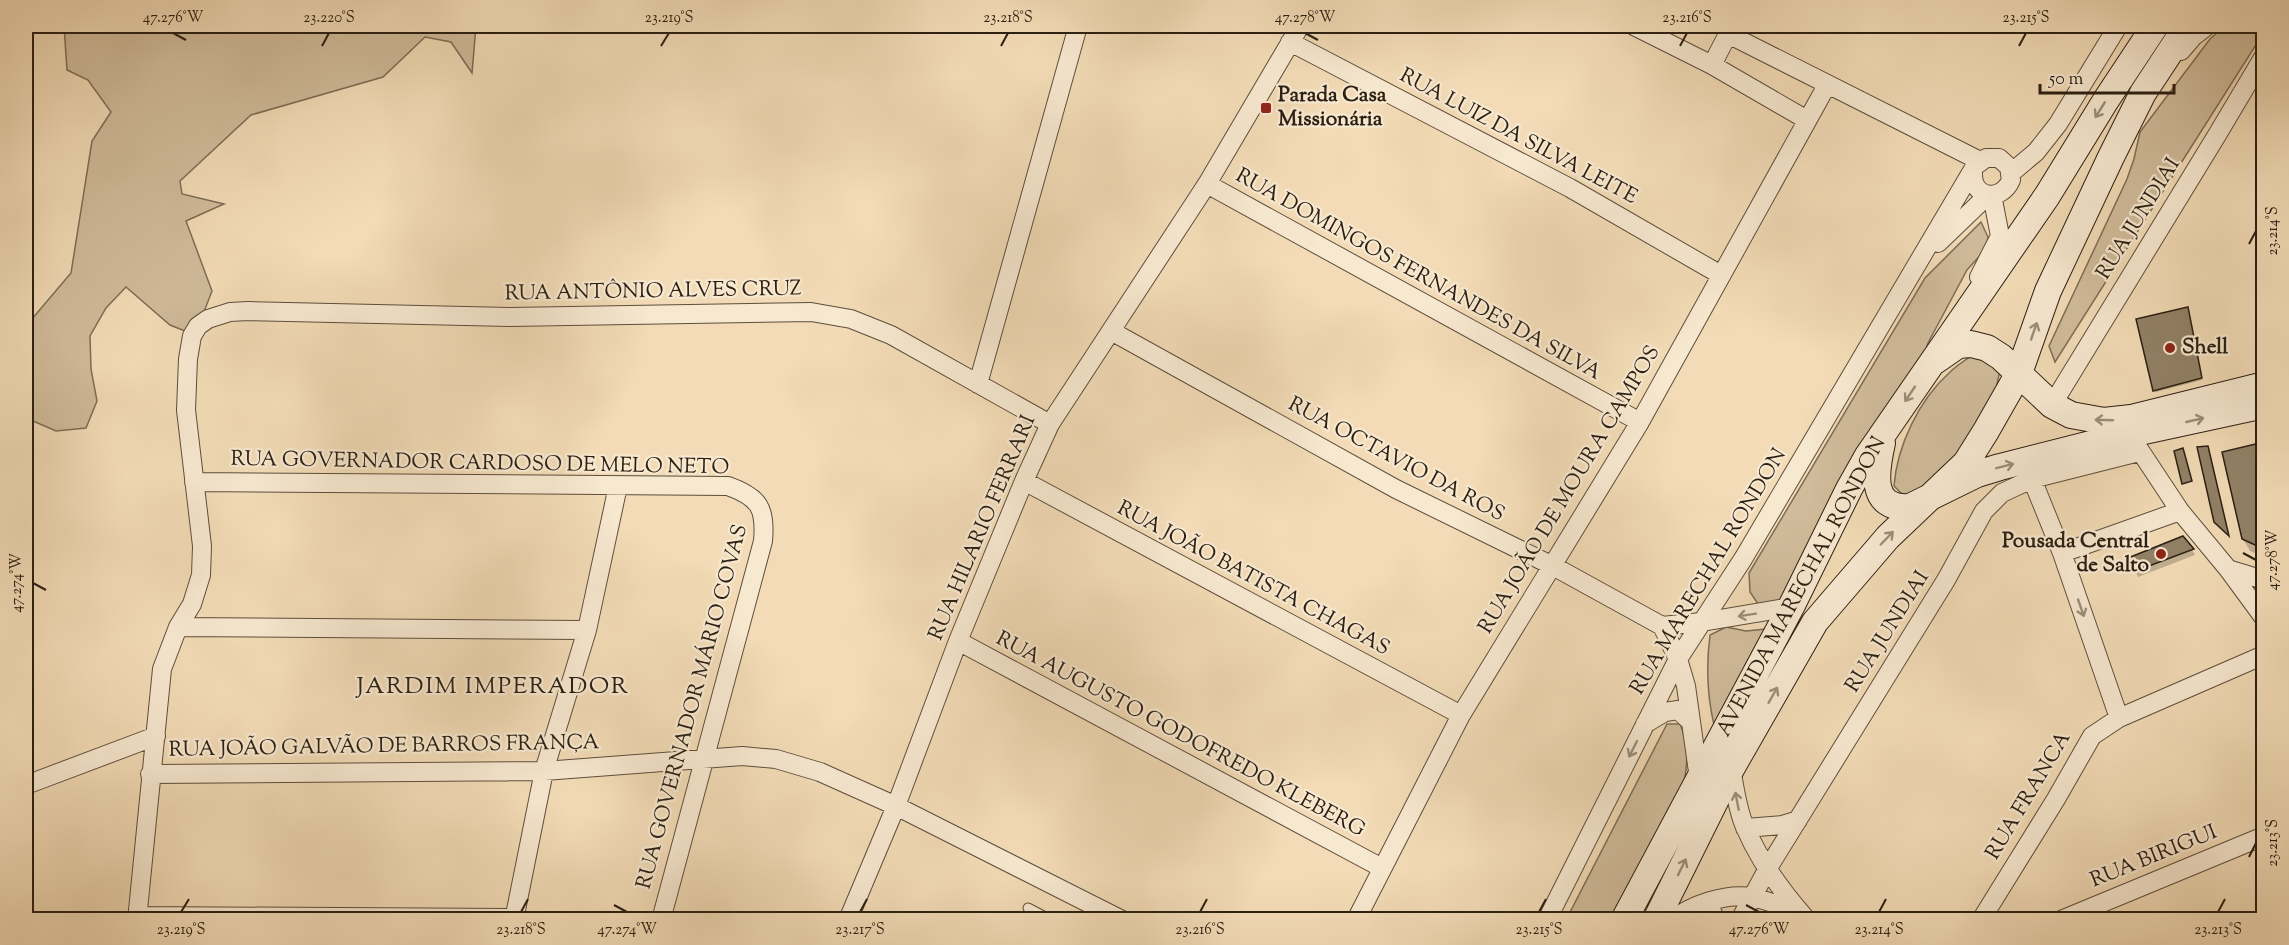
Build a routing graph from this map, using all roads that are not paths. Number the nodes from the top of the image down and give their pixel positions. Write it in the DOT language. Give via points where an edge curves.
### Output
graph roads {
  1 [pos="1078,26"];
  2 [pos="1300,26"];
  3 [pos="1634,26"];
  4 [pos="2118,26"];
  5 [pos="2155,26"];
  6 [pos="2187,26"];
  7 [pos="2207,26"];
  8 [pos="1730,30"];
  9 [pos="1290,42"];
  10 [pos="2264,56"];
  11 [pos="1712,65"];
  12 [pos="1827,85"];
  13 [pos="2143,93"];
  14 [pos="1807,120"];
  15 [pos="1976,167"];
  16 [pos="2011,173"];
  17 [pos="1207,184"];
  18 [pos="1990,195"];
  19 [pos="1923,256"];
  20 [pos="1721,275"];
  21 [pos="1961,319"];
  22 [pos="1111,331"];
  23 [pos="1928,367"];
  24 [pos="2019,373"];
  25 [pos="978,384"];
  26 [pos="2264,385"];
  27 [pos="2052,405"];
  28 [pos="2264,405"];
  29 [pos="1640,422"];
  30 [pos="1050,424"];
  31 [pos="1884,431"];
  32 [pos="2135,443"];
  33 [pos="2032,479"];
  34 [pos="1023,481"];
  35 [pos="194,482"];
  36 [pos="618,486"];
  37 [pos="1932,497"];
  38 [pos="760,506"];
  39 [pos="2180,511"];
  40 [pos="2062,553"];
  41 [pos="1553,566"];
  42 [pos="2228,569"];
  43 [pos="2264,580"];
  44 [pos="1791,607"];
  45 [pos="2264,618"];
  46 [pos="1702,622"];
  47 [pos="1662,626"];
  48 [pos="178,627"];
  49 [pos="587,630"];
  50 [pos="958,641"];
  51 [pos="2264,655"];
  52 [pos="1678,659"];
  53 [pos="1461,716"];
  54 [pos="2119,718"];
  55 [pos="1690,721"];
  56 [pos="1645,724"];
  57 [pos="156,735"];
  58 [pos="704,758"];
  59 [pos="1731,768"];
  60 [pos="544,771"];
  61 [pos="150,774"];
  62 [pos="1699,781"];
  63 [pos="26,785"];
  64 [pos="896,806"];
  65 [pos="1798,820"];
  66 [pos="1745,828"];
  67 [pos="2264,836"];
  68 [pos="1382,868"];
  69 [pos="1768,868"];
  70 [pos="1751,897"];
  71 [pos="1707,902"];
  72 [pos="1028,908"];
  73 [pos="1804,916"];
  74 [pos="137,918"];
  75 [pos="514,919"];
  76 [pos="661,920"];
  77 [pos="848,920"];
  78 [pos="1051,920"];
  79 [pos="1122,920"];
  80 [pos="1356,920"];
  81 [pos="1547,920"];
  82 [pos="1624,920"];
  83 [pos="1656,920"];
  84 [pos="1671,920"];
  85 [pos="1716,920"];
  86 [pos="1740,920"];
  87 [pos="1981,920"];
  88 [pos="2061,920"];
  1 -- 25 [label="street"];
  2 -- 9 [label="street, RUA HILARIO FERRARI"];
  3 -- 11 [label="street"];
  4 -- 16 [label="street" via="2058,124 2036,152"];
  5 -- 21 [label="main road, AVENIDA MARECHAL RONDON, one-way" via="2047,196"];
  6 -- 13 [label="main road, AVENIDA MARECHAL RONDON"];
  7 -- 13 [label="street"];
  8 -- 11 [label="street"];
  8 -- 12 [label="street"];
  9 -- 17 [label="street, RUA HILARIO FERRARI"];
  9 -- 20 [label="street, RUA LUIZ DA SILVA LEITE" via="1570,188"];
  10 -- 27 [label="street, RUA JUNDIAI"];
  11 -- 14 [label="street"];
  12 -- 14 [label="street, RUA JOÃO DE MOURA CAMPOS"];
  12 -- 15 [label="street"];
  24 -- 13 [label="main road, AVENIDA MARECHAL RONDON, one-way" via="2048,291"];
  14 -- 20 [label="street, RUA JOÃO DE MOURA CAMPOS"];
  15 -- 16 [label="street" via="1986,158 1999,158"];
  15 -- 18 [label="street" via="1975,184"];
  15 -- 19 [label="street, RUA MARECHAL RONDON"];
  16 -- 18 [label="street" via="2004,191"];
  17 -- 22 [label="street, RUA HILARIO FERRARI"];
  17 -- 29 [label="street, RUA DOMINGOS FERNANDES DA SILVA"];
  18 -- 19 [label="street"];
  18 -- 21 [label="street" via="2000,236"];
  19 -- 46 [label="street, RUA MARECHAL RONDON"];
  20 -- 29 [label="street, RUA JOÃO DE MOURA CAMPOS"];
  21 -- 23 [label="main road, AVENIDA MARECHAL RONDON"];
  22 -- 30 [label="street, RUA HILARIO FERRARI"];
  22 -- 41 [label="street, RUA OCTAVIO DA ROS" via="1396,489"];
  23 -- 24 [label="main road" via="1958,345 1971,344 1987,348"];
  23 -- 31 [label="main road, AVENIDA MARECHAL RONDON, one-way"];
  24 -- 27 [label="main road"];
  24 -- 37 [label="main road, AVENIDA MARECHAL RONDON" via="1966,463"];
  25 -- 30 [label="street, RUA ANTÔNIO ALVES CRUZ"];
  25 -- 35 [label="street, RUA ANTÔNIO ALVES CRUZ" via="891,335 851,319 811,312 510,317 230,312 208,319 192,336 186,410"];
  26 -- 27 [label="main road, one-way" via="2104,421 2071,415"];
  32 -- 28 [label="main road, one-way"];
  29 -- 41 [label="street, RUA JOÃO DE MOURA CAMPOS"];
  30 -- 34 [label="street, RUA HILARIO FERRARI"];
  31 -- 37 [label="main road" via="1876,471 1880,495 1898,508"];
  31 -- 44 [label="main road, AVENIDA MARECHAL RONDON" via="1849,489"];
  32 -- 33 [label="street, RUA JUNDIAI"];
  37 -- 32 [label="main road, one-way" via="1989,470"];
  32 -- 39 [label="street"];
  33 -- 40 [label="street"];
  33 -- 65 [label="street, RUA JUNDIAI" via="2001,493 1984,511 1946,580"];
  34 -- 50 [label="street, RUA HILARIO FERRARI"];
  34 -- 53 [label="street, RUA JOÃO BATISTA CHAGAS"];
  35 -- 36 [label="street, RUA GOVERNADOR CARDOSO DE MELO NETO"];
  35 -- 48 [label="street" via="202,546 201,574 192,603"];
  36 -- 38 [label="street, RUA GOVERNADOR CARDOSO DE MELO NETO" via="728,486 746,493"];
  36 -- 49 [label="street"];
  59 -- 37 [label="main road, AVENIDA MARECHAL RONDON, one-way" via="1815,622 1888,537"];
  38 -- 58 [label="street, RUA GOVERNADOR MÁRIO COVAS" via="765,521 763,541"];
  39 -- 40 [label="street"];
  39 -- 42 [label="street"];
  40 -- 54 [label="street, one-way"];
  41 -- 47 [label="street, RUA OCTAVIO DA ROS"];
  41 -- 53 [label="street, RUA JOÃO DE MOURA CAMPOS"];
  42 -- 43 [label="street"];
  42 -- 45 [label="street"];
  44 -- 46 [label="street, one-way"];
  44 -- 62 [label="main road, AVENIDA MARECHAL RONDON"];
  46 -- 47 [label="street"];
  46 -- 52 [label="street, RUA MARECHAL RONDON"];
  47 -- 52 [label="street"];
  48 -- 49 [label="street"];
  48 -- 57 [label="street" via="162,669"];
  49 -- 60 [label="street"];
  50 -- 64 [label="street, RUA HILARIO FERRARI"];
  50 -- 68 [label="street, RUA AUGUSTO GODOFREDO KLEBERG"];
  51 -- 54 [label="street, RUA FRANCA"];
  52 -- 55 [label="street"];
  52 -- 56 [label="street, RUA MARECHAL RONDON"];
  53 -- 68 [label="street, RUA JOÃO DE MOURA CAMPOS"];
  54 -- 87 [label="street, RUA FRANCA" via="2092,736"];
  55 -- 56 [label="street" via="1678,710 1665,712"];
  55 -- 62 [label="street"];
  56 -- 81 [label="street, RUA MARECHAL RONDON, one-way"];
  57 -- 61 [label="street"];
  57 -- 63 [label="street"];
  58 -- 60 [label="street, RUA JOÃO GALVÃO DE BARROS FRANÇA"];
  58 -- 64 [label="street, RUA JOÃO GALVÃO DE BARROS FRANÇA" via="776,759 820,772"];
  58 -- 76 [label="street, RUA GOVERNADOR MÁRIO COVAS"];
  66 -- 59 [label="street, one-way"];
  83 -- 59 [label="main road, AVENIDA MARECHAL RONDON, one-way"];
  60 -- 61 [label="street, RUA JOÃO GALVÃO DE BARROS FRANÇA"];
  60 -- 75 [label="street"];
  61 -- 74 [label="street"];
  62 -- 82 [label="main road, AVENIDA MARECHAL RONDON"];
  64 -- 77 [label="street, RUA HILARIO FERRARI"];
  64 -- 79 [label="street, RUA JOÃO GALVÃO DE BARROS FRANÇA"];
  65 -- 66 [label="street"];
  65 -- 69 [label="street, RUA JUNDIAI"];
  66 -- 69 [label="street"];
  67 -- 88 [label="street, RUA BIRIGUI"];
  68 -- 80 [label="street, RUA JOÃO DE MOURA CAMPOS"];
  69 -- 70 [label="street, RUA JUNDIAI"];
  69 -- 73 [label="street"];
  70 -- 71 [label="street"];
  70 -- 73 [label="street"];
  70 -- 86 [label="street, RUA JUNDIAI"];
  71 -- 84 [label="street"];
  71 -- 85 [label="street"];
  72 -- 78 [label="lane"];
  74 -- 75 [label="street"];
}
